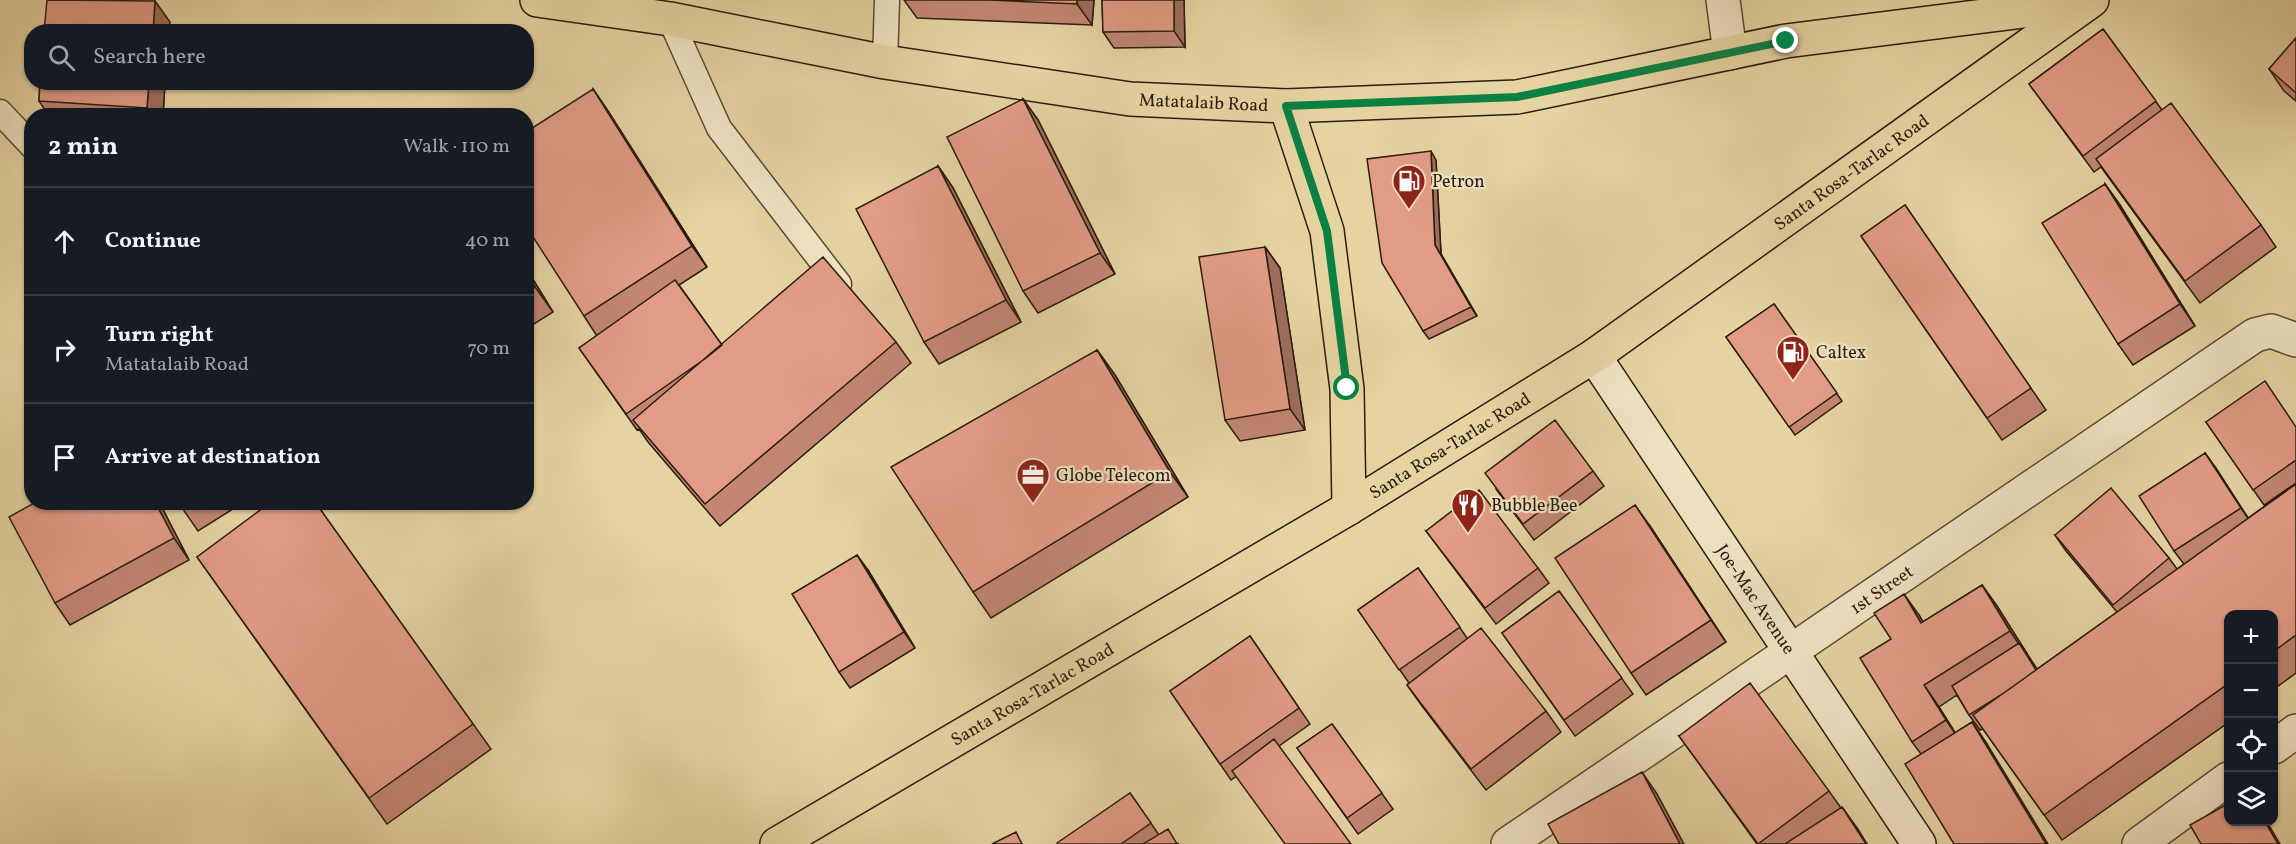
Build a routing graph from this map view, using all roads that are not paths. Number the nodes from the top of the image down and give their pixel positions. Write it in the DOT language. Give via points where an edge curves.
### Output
graph roads {
  1 [pos="537,0"];
  2 [pos="887,0"];
  3 [pos="1723,0"];
  4 [pos="2090,2"];
  5 [pos="670,19"];
  6 [pos="1730,53"];
  7 [pos="885,62"];
  8 [pos="1286,106"];
  9 [pos="0,112"];
  10 [pos="24,138"];
  11 [pos="848,296"];
  12 [pos="2296,340"];
  13 [pos="1594,356"];
  14 [pos="1349,508"];
  15 [pos="1793,653"];
  16 [pos="2296,730"];
  17 [pos="2278,744"];
  18 [pos="2224,783"];
  19 [pos="777,844"];
  20 [pos="1508,844"];
  21 [pos="1919,844"];
  22 [pos="2139,844"];
  1 -- 5 [label="main road, Matatalaib Road"];
  2 -- 7 [label="lane"];
  3 -- 6 [label="street"];
  4 -- 6 [label="main road, Matatalaib Road" via="1786,41"];
  4 -- 13 [label="main road, Santa Rosa-Tarlac Road"];
  5 -- 7 [label="main road, Matatalaib Road"];
  5 -- 11 [label="lane" via="719,128"];
  6 -- 8 [label="main road, Matatalaib Road" via="1517,97"];
  7 -- 8 [label="main road, Matatalaib Road" via="1130,99"];
  8 -- 14 [label="main road" via="1327,231 1347,388"];
  9 -- 10 [label="lane"];
  12 -- 15 [label="street, 1st Street" via="2271,331 2255,335"];
  13 -- 14 [label="main road, Santa Rosa-Tarlac Road"];
  13 -- 15 [label="street, Joe-Mac Avenue"];
  14 -- 19 [label="main road, Santa Rosa-Tarlac Road"];
  15 -- 20 [label="street, 1st Street"];
  15 -- 21 [label="street, Joe-Mac Avenue"];
  16 -- 17 [label="street"];
  18 -- 22 [label="street"];
}
